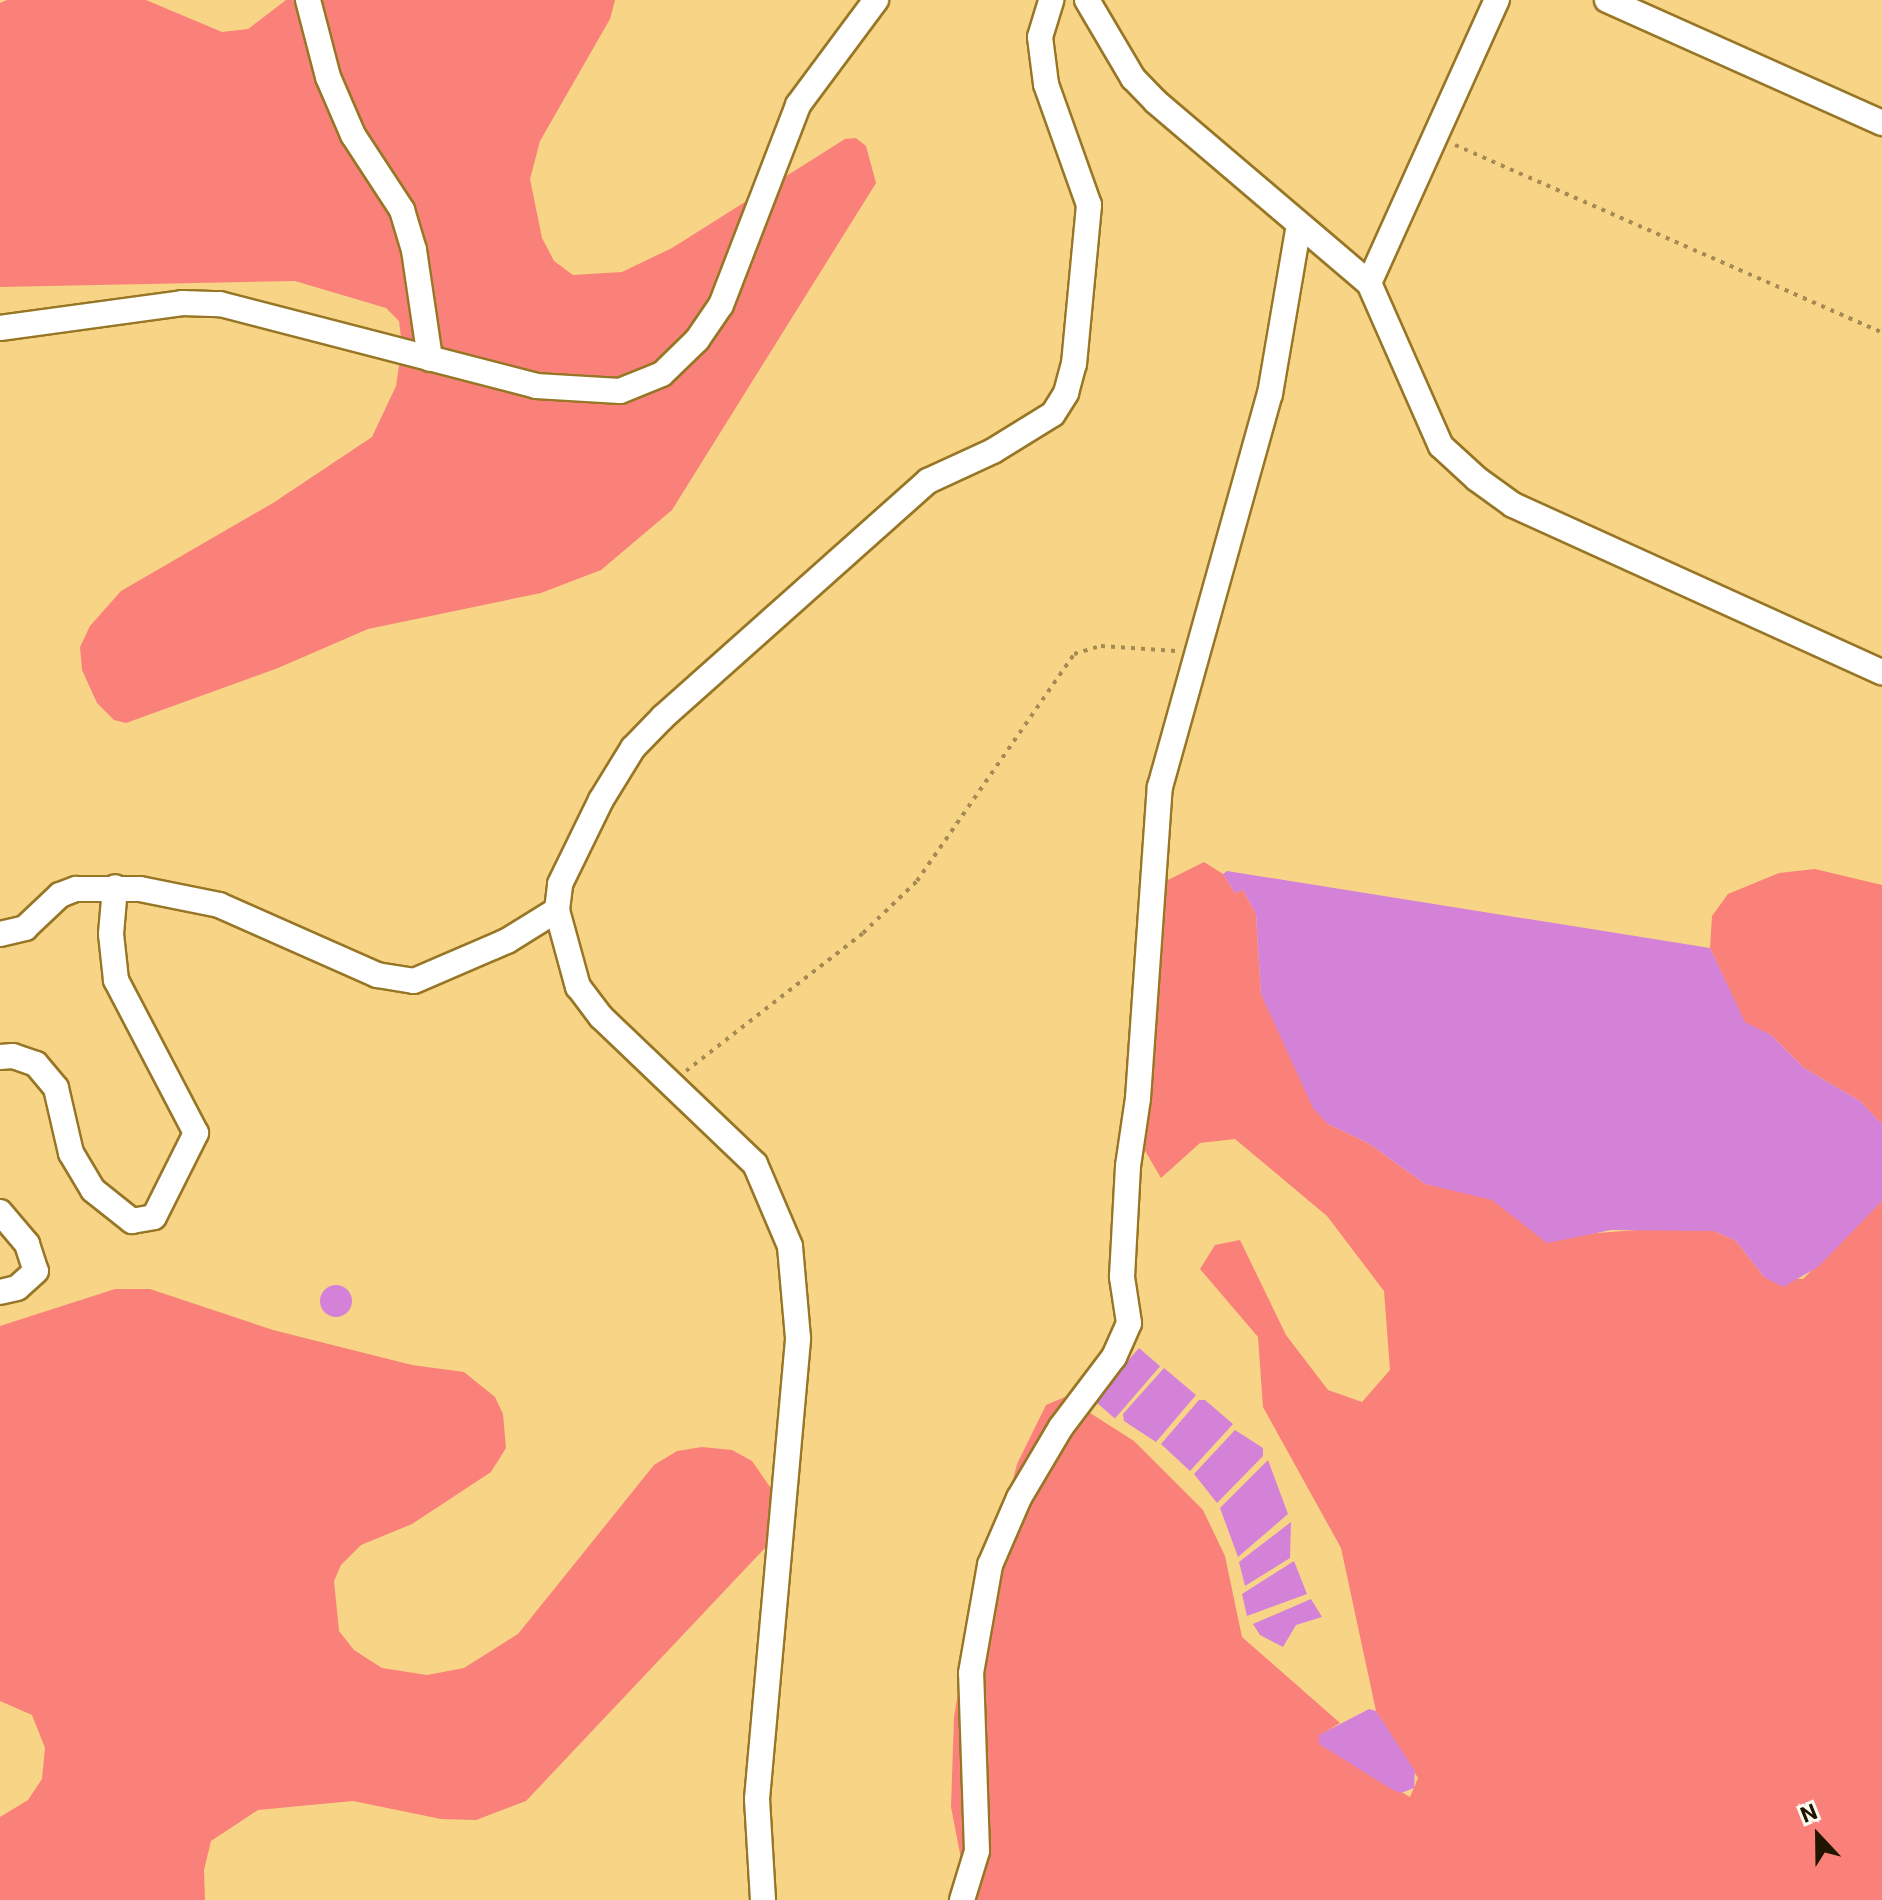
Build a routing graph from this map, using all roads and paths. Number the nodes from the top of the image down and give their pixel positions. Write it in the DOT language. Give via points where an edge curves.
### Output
graph roads {
  1 [pos="308,0"];
  2 [pos="876,0"];
  3 [pos="1051,0"];
  4 [pos="1087,0"];
  5 [pos="1497,0"];
  6 [pos="1607,0"];
  7 [pos="1882,123"];
  8 [pos="1435,136"];
  9 [pos="1299,225"];
  10 [pos="1369,283"];
  11 [pos="0,328"];
  12 [pos="1882,332"];
  13 [pos="430,359"];
  14 [pos="1198,652"];
  15 [pos="1882,672"];
  16 [pos="115,887"];
  17 [pos="557,910"];
  18 [pos="0,934"];
  19 [pos="0,1057"];
  20 [pos="672,1082"];
  21 [pos="0,1212"];
  22 [pos="0,1292"];
  23 [pos="763,1900"];
  24 [pos="962,1900"];
  1 -- 13 [label="street" via="328,77 353,135 402,210 414,250"];
  2 -- 13 [label="street" via="798,105 721,305 697,340 662,374 620,391 606,391 536,386"];
  3 -- 17 [label="street" via="1040,37 1046,84 1089,205 1074,364 1066,393 1053,414 993,451 928,481 663,717 633,748 574,849 560,884"];
  4 -- 9 [label="street" via="1133,78"];
  5 -- 8 [label="street"];
  6 -- 7 [label="street"];
  8 -- 10 [label="street"];
  8 -- 12 [label="path"];
  9 -- 10 [label="street"];
  9 -- 14 [label="street" via="1270,394"];
  10 -- 15 [label="street" via="1441,446 1477,479 1513,505"];
  11 -- 13 [label="street" via="182,303 220,304"];
  14 -- 20 [label="path" via="1101,646 1074,654 917,881 863,933"];
  14 -- 24 [label="street" via="1160,787 1138,1098 1128,1166 1122,1277 1129,1323 1114,1357 1061,1427 1019,1498 990,1565 971,1673 977,1851"];
  16 -- 17 [label="street" via="219,905 397,981 414,981 507,941"];
  16 -- 18 [label="street" via="60,895 25,928"];
  16 -- 19 [label="street" via="111,934 116,980 196,1133 154,1217 132,1221 93,1190 71,1153 56,1088 36,1064"];
  17 -- 20 [label="street" via="578,987 601,1017"];
  20 -- 23 [label="street" via="755,1164 790,1246 796,1290 798,1338 757,1799"];
  21 -- 22 [label="street" via="27,1244 36,1271 17,1288"];
}
